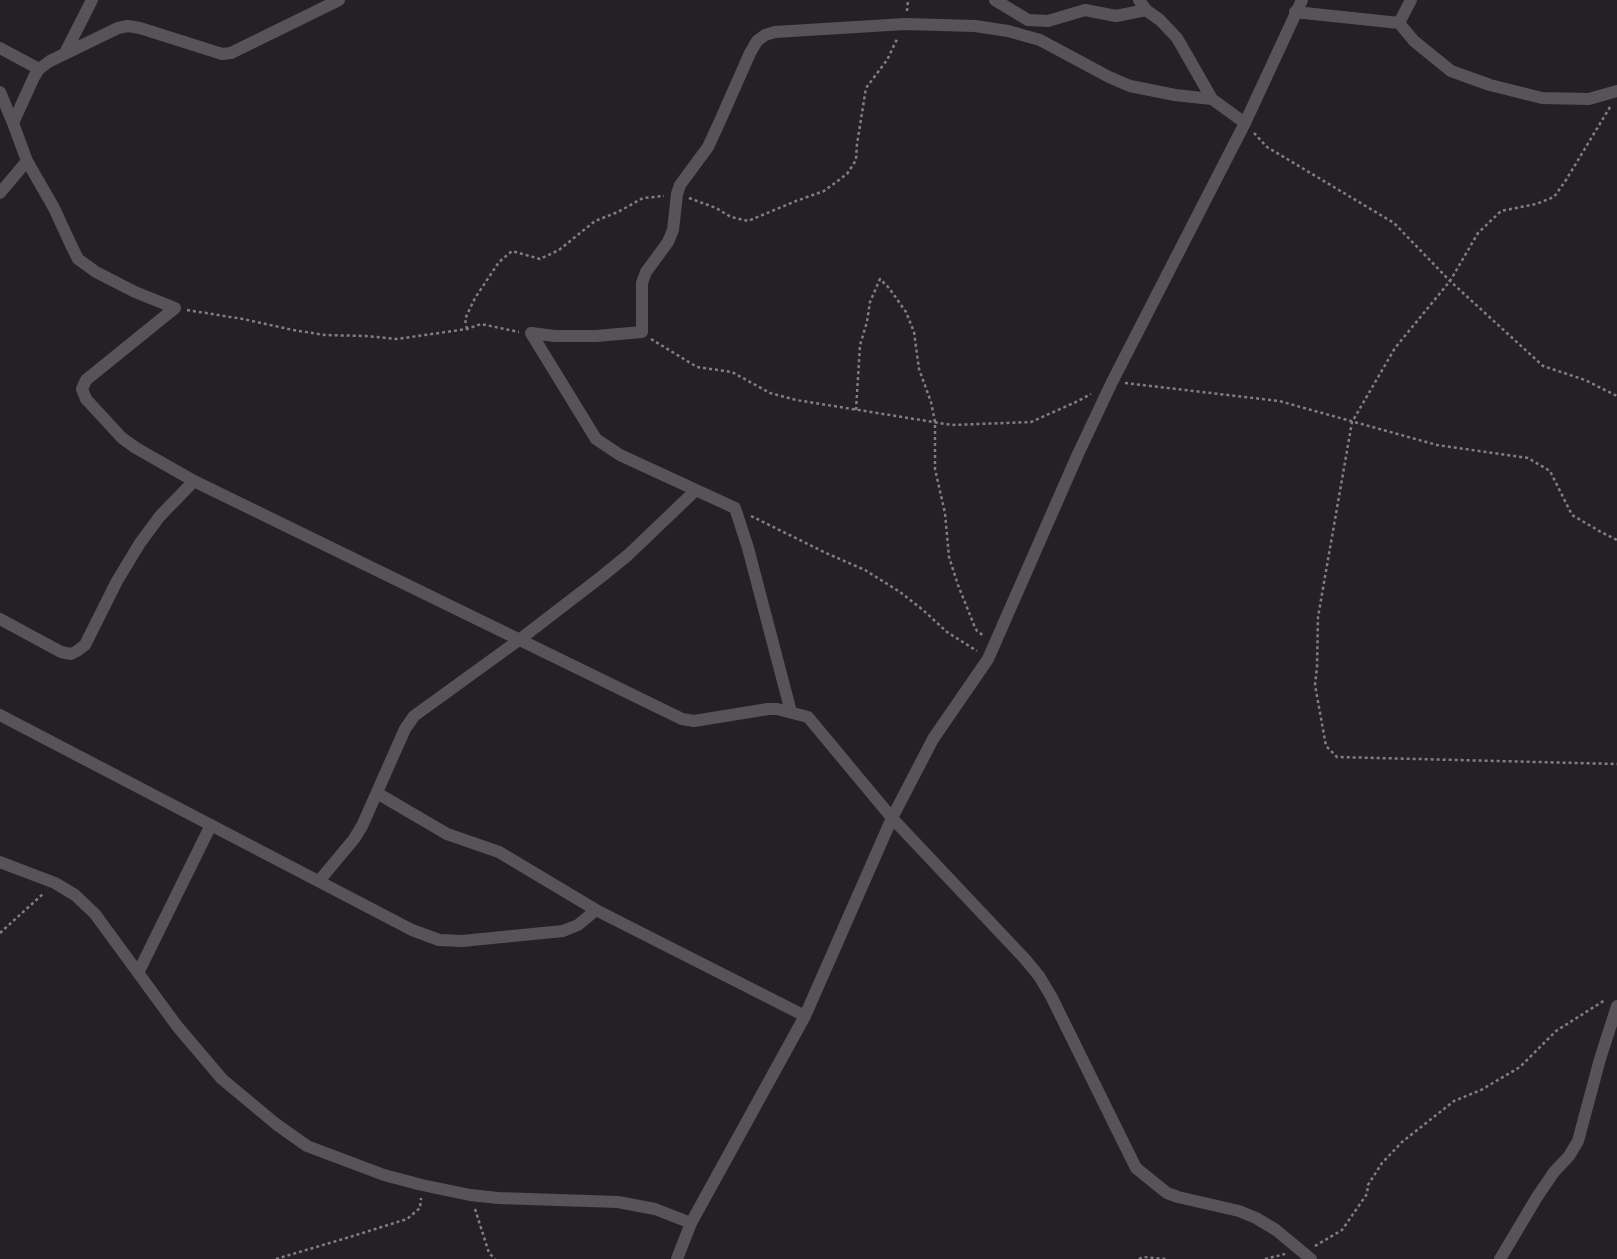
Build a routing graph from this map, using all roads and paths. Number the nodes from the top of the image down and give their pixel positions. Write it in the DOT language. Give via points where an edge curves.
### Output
graph roads {
  1 [pos="92,0"];
  2 [pos="339,0"];
  3 [pos="908,0"];
  4 [pos="995,0"];
  5 [pos="1302,0"];
  6 [pos="1411,0"];
  7 [pos="1142,5"];
  8 [pos="1295,12"];
  9 [pos="1399,23"];
  10 [pos="905,24"];
  11 [pos="0,48"];
  12 [pos="65,53"];
  13 [pos="39,69"];
  14 [pos="0,92"];
  15 [pos="1615,96"];
  16 [pos="1212,99"];
  17 [pos="13,123"];
  18 [pos="1245,123"];
  19 [pos="27,161"];
  20 [pos="0,193"];
  21 [pos="677,194"];
  22 [pos="1450,281"];
  23 [pos="175,308"];
  24 [pos="467,329"];
  25 [pos="642,332"];
  26 [pos="531,333"];
  27 [pos="1112,382"];
  28 [pos="1617,396"];
  29 [pos="856,410"];
  30 [pos="935,422"];
  31 [pos="1352,422"];
  32 [pos="194,481"];
  33 [pos="696,490"];
  34 [pos="735,508"];
  35 [pos="1617,540"];
  36 [pos="0,619"];
  37 [pos="519,640"];
  38 [pos="994,643"];
  39 [pos="988,658"];
  40 [pos="791,712"];
  41 [pos="0,715"];
  42 [pos="1617,764"];
  43 [pos="377,793"];
  44 [pos="892,818"];
  45 [pos="211,825"];
  46 [pos="0,862"];
  47 [pos="319,881"];
  48 [pos="55,883"];
  49 [pos="596,910"];
  50 [pos="0,933"];
  51 [pos="138,973"];
  52 [pos="1614,1001"];
  53 [pos="805,1016"];
  54 [pos="422,1185"];
  55 [pos="470,1195"];
  56 [pos="691,1223"];
  57 [pos="1301,1249"];
  58 [pos="276,1259"];
  59 [pos="495,1259"];
  60 [pos="677,1259"];
  61 [pos="1139,1259"];
  62 [pos="1167,1259"];
  63 [pos="1265,1259"];
  64 [pos="1311,1259"];
  65 [pos="1500,1259"];
  1 -- 12 [label="street"];
  2 -- 12 [label="street" via="231,53 222,54 128,26 118,28"];
  3 -- 10 [label="path"];
  4 -- 7 [label="street" via="1028,20 1048,21 1084,10 1116,16"];
  5 -- 8 [label="street"];
  6 -- 9 [label="street"];
  7 -- 16 [label="street" via="1176,38"];
  8 -- 9 [label="street"];
  8 -- 18 [label="street"];
  9 -- 15 [label="street" via="1414,41 1451,71 1490,85 1542,98 1590,99"];
  10 -- 16 [label="street" via="975,26 1008,31 1040,40 1130,86"];
  10 -- 21 [label="street" via="774,32 765,35 757,41 750,53 708,147 687,174"];
  10 -- 21 [label="path" via="887,60 866,88 856,160 847,174 824,191 748,221 731,217 716,208"];
  11 -- 13 [label="street"];
  12 -- 13 [label="street"];
  13 -- 17 [label="street"];
  14 -- 17 [label="street"];
  15 -- 22 [label="path" via="1554,196 1536,204 1501,211 1478,233"];
  16 -- 18 [label="street"];
  17 -- 19 [label="street"];
  18 -- 22 [label="path" via="1267,147 1394,223"];
  18 -- 27 [label="street"];
  19 -- 20 [label="street"];
  19 -- 23 [label="street" via="54,208 78,259 96,272 135,292"];
  21 -- 24 [label="path" via="643,198 595,221 559,250 540,259 512,251 496,267 476,298 465,319"];
  21 -- 25 [label="street" via="673,230 668,242 646,272 642,283"];
  22 -- 28 [label="path" via="1543,366 1585,380"];
  22 -- 31 [label="path" via="1395,348"];
  23 -- 24 [label="path" via="325,335 397,340"];
  23 -- 32 [label="street" via="86,380 82,389 86,399 122,438"];
  24 -- 26 [label="path" via="481,324"];
  25 -- 26 [label="street" via="582,336"];
  25 -- 29 [label="path" via="697,367 732,372 770,393"];
  26 -- 33 [label="street" via="596,439 620,455"];
  27 -- 30 [label="path" via="1031,422 952,425"];
  27 -- 31 [label="path" via="1278,401"];
  27 -- 38 [label="street"];
  29 -- 30 [label="path"];
  29 -- 30 [label="path" via="860,345 870,302 880,279 906,312 914,332 919,369"];
  30 -- 38 [label="path" via="935,469 949,557 977,631"];
  31 -- 35 [label="path" via="1437,445 1528,458 1550,471 1572,515"];
  31 -- 42 [label="path" via="1318,617 1315,685 1326,746 1336,757"];
  32 -- 36 [label="street" via="160,516 140,543 117,581 85,645 77,651 70,654 61,652"];
  32 -- 37 [label="street"];
  33 -- 34 [label="street"];
  33 -- 37 [label="street" via="628,555"];
  34 -- 39 [label="path" via="865,570 900,592 947,632"];
  34 -- 40 [label="street"];
  37 -- 40 [label="street" via="682,719 694,721 768,709"];
  37 -- 43 [label="street" via="414,716 405,729"];
  38 -- 39 [label="street"];
  39 -- 44 [label="street" via="933,739"];
  40 -- 44 [label="street" via="808,717 815,724"];
  41 -- 45 [label="street"];
  43 -- 47 [label="street" via="354,839"];
  43 -- 49 [label="street" via="447,834 499,852"];
  44 -- 53 [label="street"];
  44 -- 57 [label="street" via="1039,976 1136,1168 1167,1193 1239,1211 1256,1218"];
  45 -- 47 [label="street"];
  45 -- 51 [label="street"];
  46 -- 48 [label="street"];
  47 -- 49 [label="street" via="412,930 439,940 462,941 563,931 578,925"];
  48 -- 50 [label="path"];
  48 -- 51 [label="street" via="75,895 95,914"];
  49 -- 53 [label="street"];
  51 -- 54 [label="street" via="177,1026 222,1079 276,1124 307,1146 321,1152 384,1175"];
  52 -- 57 [label="path" via="1556,1031 1520,1067 1481,1090 1454,1101 1402,1142 1382,1163 1368,1185 1366,1194 1342,1230 1316,1245"];
  52 -- 65 [label="street" via="1578,1141 1541,1191"];
  53 -- 56 [label="street"];
  54 -- 55 [label="street"];
  54 -- 58 [label="path" via="420,1208 407,1219"];
  55 -- 56 [label="street" via="618,1202 655,1210"];
  55 -- 59 [label="path" via="489,1253"];
  56 -- 60 [label="street"];
  57 -- 63 [label="path"];
  57 -- 64 [label="street"];
  61 -- 62 [label="path"];
}
